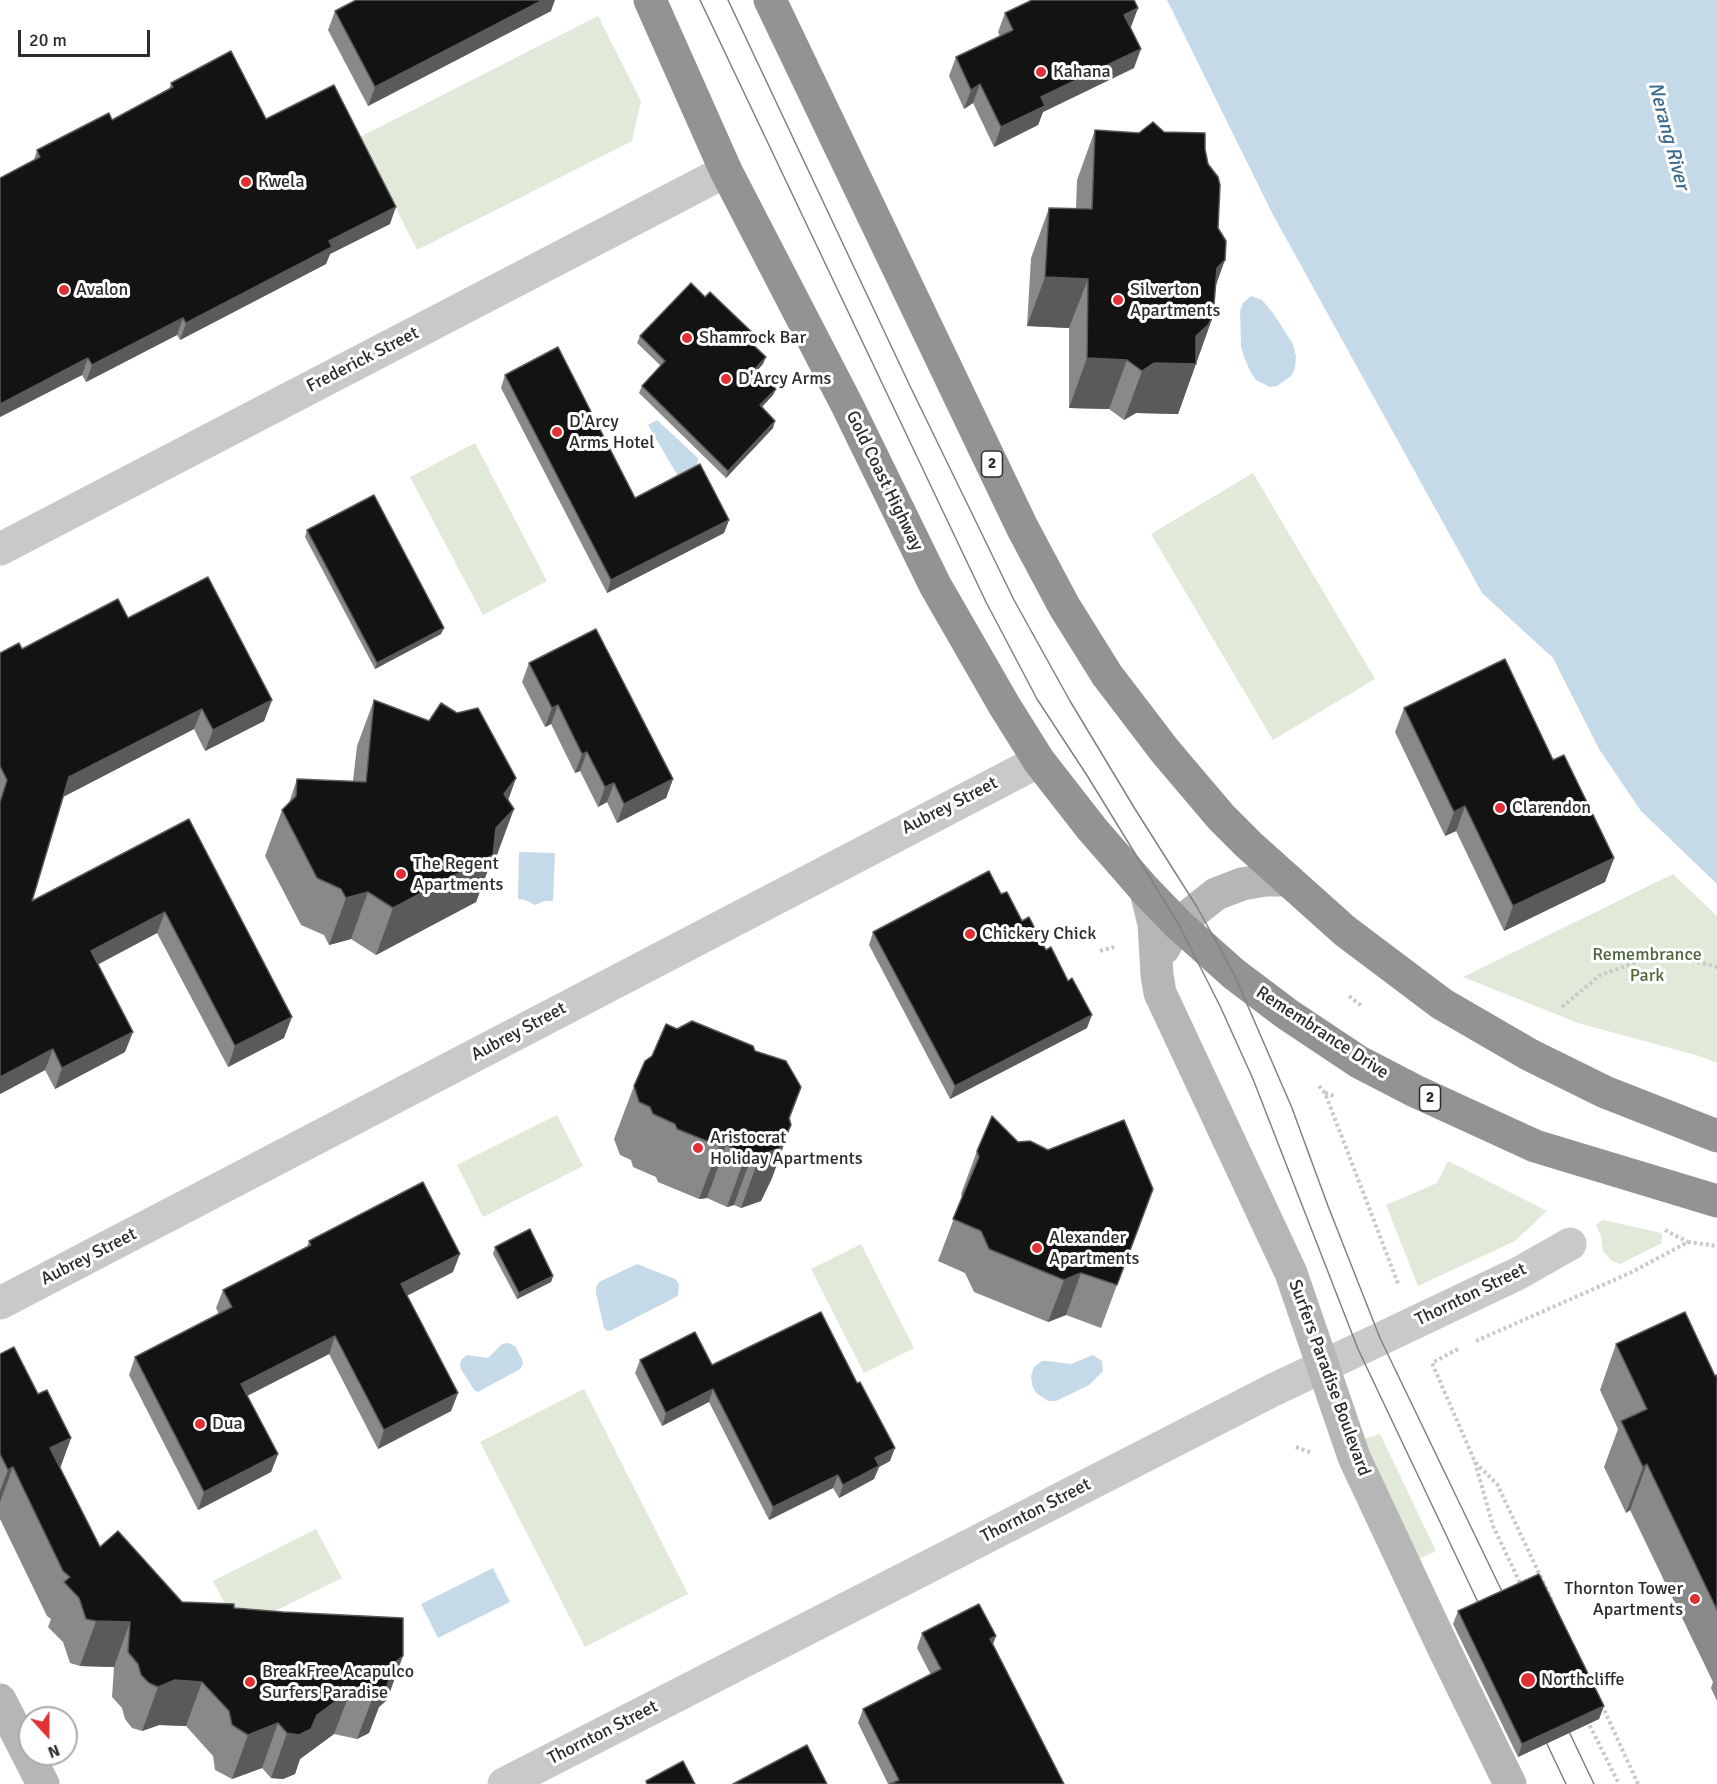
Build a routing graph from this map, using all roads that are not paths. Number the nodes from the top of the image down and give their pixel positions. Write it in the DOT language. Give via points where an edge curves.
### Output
graph roads {
  1 [pos="650,0"];
  2 [pos="770,0"];
  3 [pos="726,171"];
  4 [pos="0,549"];
  5 [pos="1039,760"];
  6 [pos="1288,880"];
  7 [pos="1146,891"];
  8 [pos="1179,925"];
  9 [pos="1157,970"];
  10 [pos="1717,1136"];
  11 [pos="1717,1201"];
  12 [pos="1570,1244"];
  13 [pos="0,1304"];
  14 [pos="1323,1365"];
  15 [pos="0,1700"];
  16 [pos="43,1784"];
  17 [pos="504,1784"];
  18 [pos="1510,1784"];
  1 -- 3 [label="highway, Gold Coast Highway / 2"];
  2 -- 6 [label="highway, 2" via="1017,517 1064,606 1107,675 1165,751 1221,817"];
  3 -- 4 [label="street, Frederick Street"];
  3 -- 5 [label="highway, Gold Coast Highway / 2" via="935,585"];
  5 -- 7 [label="highway, Gold Coast Highway / 2"];
  5 -- 13 [label="street, Aubrey Street"];
  6 -- 8 [label="street" via="1254,881 1227,888 1205,901"];
  6 -- 10 [label="highway, 2" via="1345,931 1442,1004 1530,1056 1605,1092"];
  7 -- 8 [label="highway, Gold Coast Highway / 2"];
  7 -- 9 [label="street, Surfers Paradise Boulevard" via="1154,924"];
  8 -- 9 [label="street" via="1164,947"];
  8 -- 11 [label="highway, Remembrance Drive / 2" via="1287,1014 1359,1062 1415,1091 1535,1146"];
  9 -- 14 [label="street, Surfers Paradise Boulevard" via="1160,993 1291,1273"];
  12 -- 14 [label="street, Thornton Street" via="1519,1273"];
  14 -- 17 [label="street, Thornton Street"];
  14 -- 18 [label="street, Surfers Paradise Boulevard" via="1354,1457"];
  15 -- 16 [label="street"];
}
